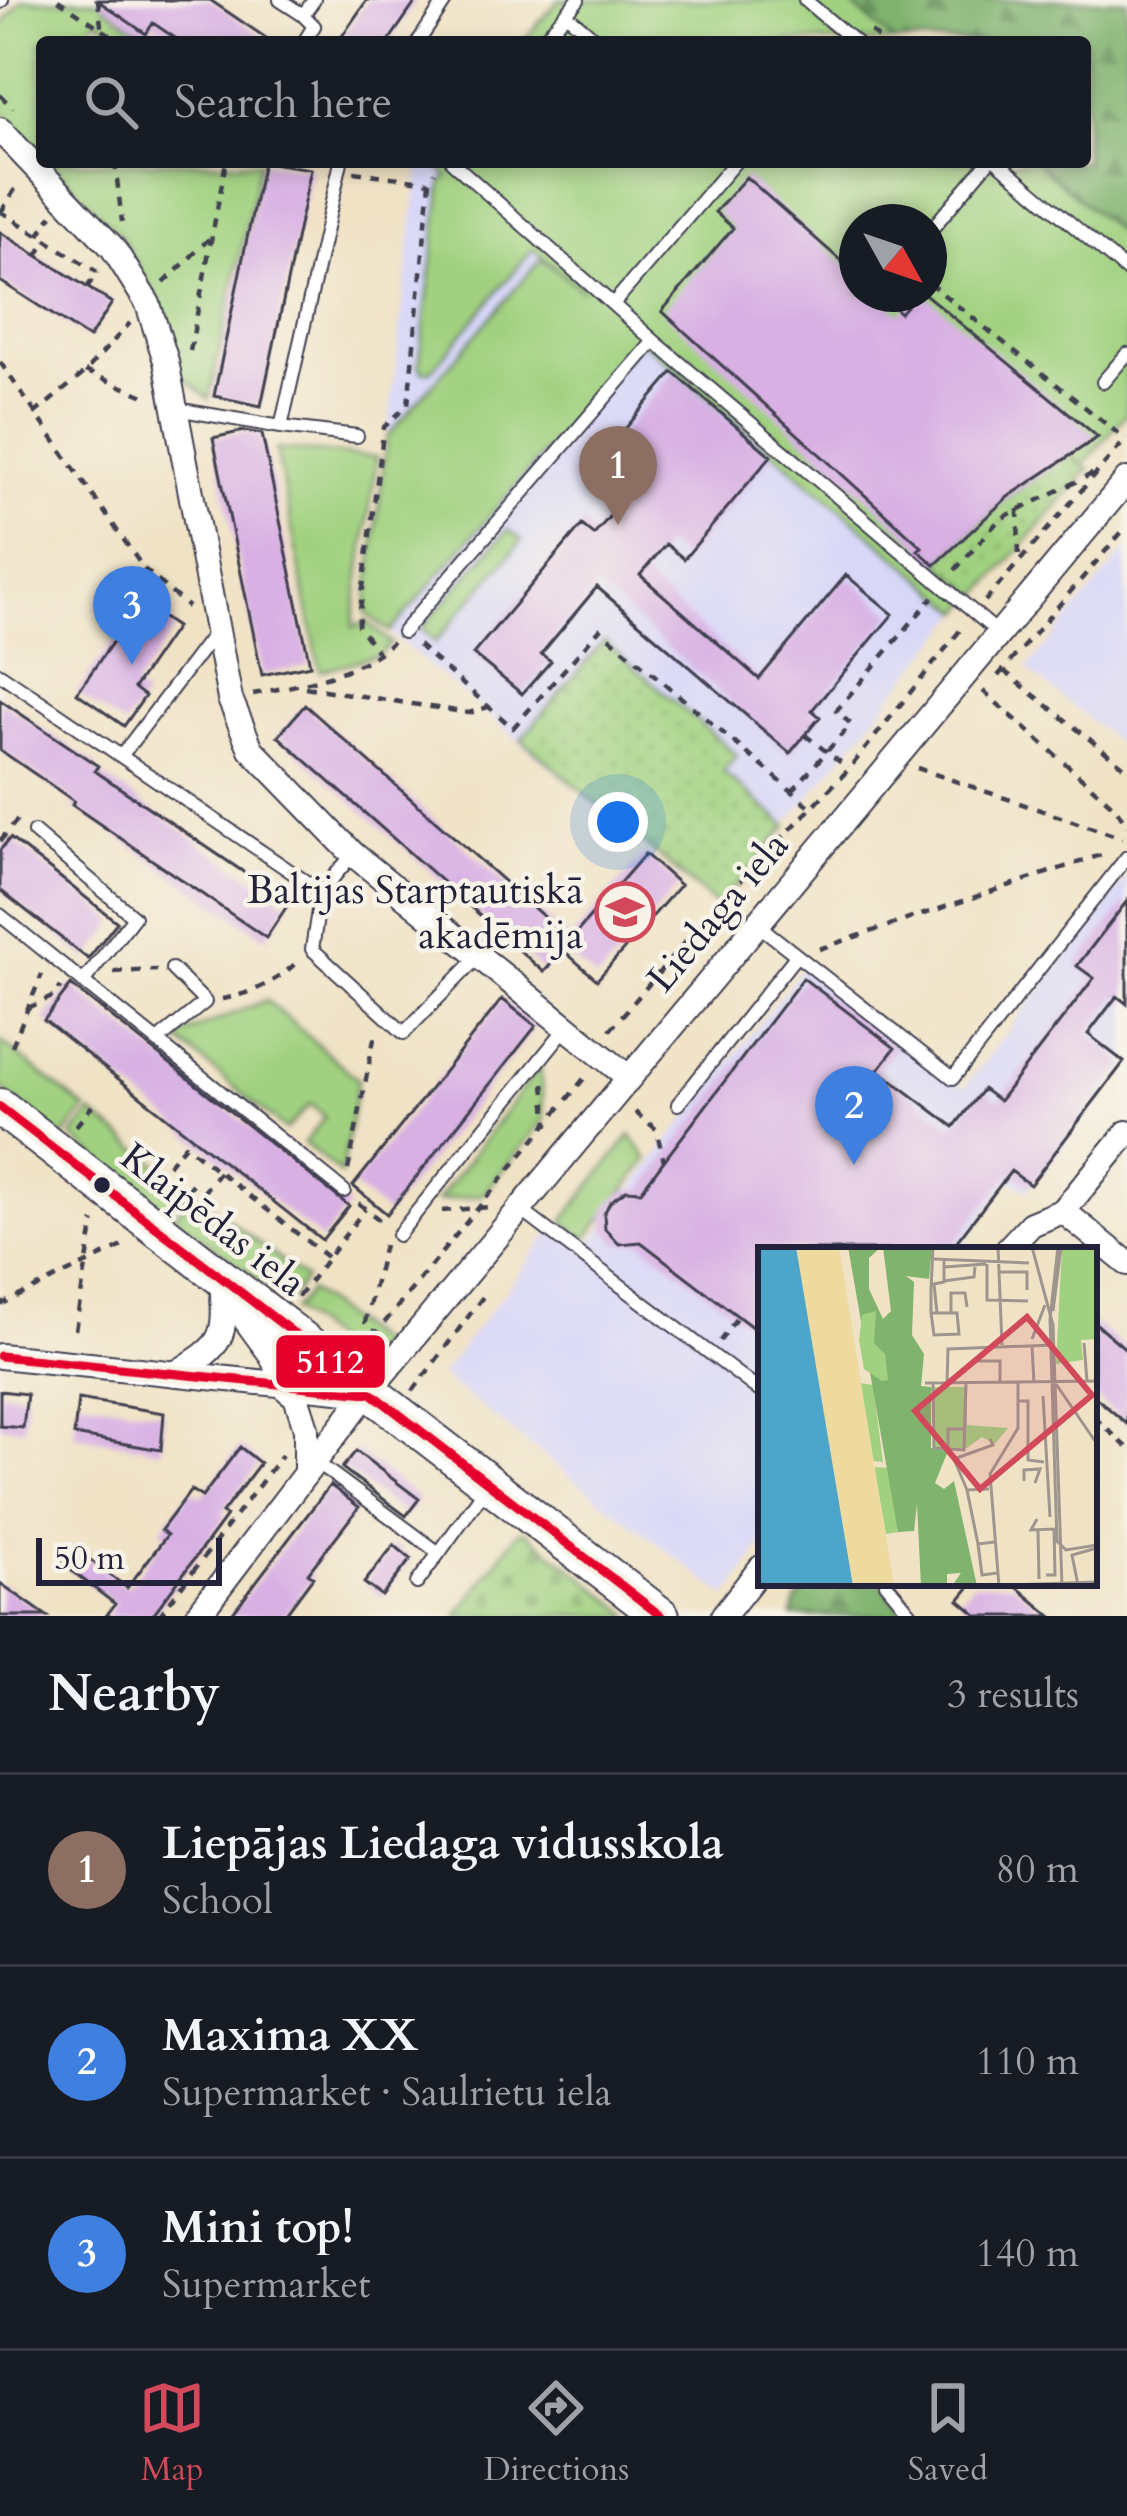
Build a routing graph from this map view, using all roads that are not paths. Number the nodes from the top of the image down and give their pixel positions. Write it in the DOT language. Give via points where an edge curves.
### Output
graph roads {
  1 [pos="280,0"];
  2 [pos="314,0"];
  3 [pos="446,0"];
  4 [pos="578,0"];
  5 [pos="805,0"];
  6 [pos="566,14"];
  7 [pos="303,15"];
  8 [pos="308,36"];
  9 [pos="422,36"];
  10 [pos="546,36"];
  11 [pos="591,36"];
  12 [pos="848,36"];
  13 [pos="0,130"];
  14 [pos="36,166"];
  15 [pos="38,168"];
  16 [pos="339,168"];
  17 [pos="459,168"];
  18 [pos="730,168"];
  19 [pos="983,168"];
  20 [pos="1005,168"];
  21 [pos="947,211"];
  22 [pos="1127,271"];
  23 [pos="613,304"];
  24 [pos="654,341"];
  25 [pos="1127,354"];
  26 [pos="1102,382"];
  27 [pos="176,410"];
  28 [pos="281,427"];
  29 [pos="357,436"];
  30 [pos="1127,480"];
  31 [pos="215,630"];
  32 [pos="403,632"];
  33 [pos="997,632"];
  34 [pos="0,674"];
  35 [pos="122,755"];
  36 [pos="34,832"];
  37 [pos="353,854"];
  38 [pos="1127,857"];
  39 [pos="322,892"];
  40 [pos="0,915"];
  41 [pos="756,923"];
  42 [pos="796,956"];
  43 [pos="477,958"];
  44 [pos="172,969"];
  45 [pos="82,976"];
  46 [pos="565,1029"];
  47 [pos="157,1041"];
  48 [pos="628,1077"];
  49 [pos="678,1104"];
  50 [pos="0,1107"];
  51 [pos="1127,1133"];
  52 [pos="348,1195"];
  53 [pos="520,1209"];
  54 [pos="1063,1211"];
  55 [pos="393,1231"];
  56 [pos="1010,1247"];
  57 [pos="1127,1263"];
  58 [pos="222,1282"];
  59 [pos="0,1356"];
  60 [pos="175,1374"];
  61 [pos="293,1387"];
  62 [pos="758,1390"];
  63 [pos="368,1393"];
  64 [pos="310,1467"];
  65 [pos="489,1484"];
  66 [pos="440,1553"];
  67 [pos="758,1572"];
  68 [pos="416,1582"];
  69 [pos="888,1586"];
  70 [pos="197,1616"];
  71 [pos="661,1616"];
  72 [pos="723,1616"];
  73 [pos="913,1616"];
  1 -- 7 [label="lane"];
  2 -- 7 [label="lane"];
  3 -- 9 [label="lane"];
  4 -- 6 [label="lane"];
  5 -- 12 [label="lane"];
  6 -- 10 [label="lane"];
  6 -- 11 [label="lane"];
  7 -- 8 [label="lane" via="314,26"];
  13 -- 14 [label="street"];
  15 -- 27 [label="street" via="112,248 148,304"];
  16 -- 28 [label="lane"];
  17 -- 23 [label="lane"];
  18 -- 23 [label="lane"];
  19 -- 21 [label="lane"];
  20 -- 22 [label="lane"];
  23 -- 24 [label="lane"];
  24 -- 32 [label="lane"];
  24 -- 33 [label="lane"];
  25 -- 26 [label="lane"];
  27 -- 28 [label="lane"];
  27 -- 31 [label="street"];
  28 -- 29 [label="lane"];
  30 -- 33 [label="street, Liedaga iela"];
  31 -- 35 [label="lane"];
  31 -- 37 [label="street" via="251,749"];
  33 -- 41 [label="street, Liedaga iela"];
  34 -- 35 [label="lane"];
  35 -- 39 [label="lane"];
  36 -- 45 [label="lane" via="134,917"];
  37 -- 39 [label="lane"];
  37 -- 43 [label="street"];
  38 -- 42 [label="lane" via="953,1078"];
  39 -- 43 [label="lane" via="312,949 404,1033"];
  40 -- 45 [label="lane"];
  41 -- 42 [label="lane"];
  41 -- 48 [label="street, Liedaga iela"];
  42 -- 49 [label="lane"];
  43 -- 46 [label="street"];
  44 -- 47 [label="lane" via="205,1002"];
  45 -- 47 [label="lane"];
  46 -- 48 [label="street"];
  46 -- 55 [label="lane"];
  47 -- 52 [label="lane"];
  48 -- 53 [label="street, Liedaga iela"];
  50 -- 58 [label="main road, Klaipēdas iela"];
  51 -- 54 [label="street"];
  53 -- 62 [label="lane"];
  53 -- 63 [label="street, Liedaga iela"];
  54 -- 56 [label="street" via="1031,1224"];
  54 -- 57 [label="street"];
  58 -- 60 [label="street" via="226,1324 218,1345"];
  58 -- 61 [label="main road" via="276,1351"];
  58 -- 63 [label="main road, Klaipēdas iela"];
  59 -- 60 [label="street"];
  60 -- 61 [label="street"];
  61 -- 63 [label="street"];
  61 -- 64 [label="street"];
  63 -- 64 [label="street, Liedaga iela"];
  63 -- 65 [label="main road, Klaipēdas iela"];
  64 -- 66 [label="lane"];
  64 -- 70 [label="street, Liedaga iela"];
  65 -- 66 [label="lane"];
  65 -- 71 [label="main road, Klaipēdas iela"];
  66 -- 68 [label="lane"];
  67 -- 72 [label="street"];
  69 -- 73 [label="lane"];
}
